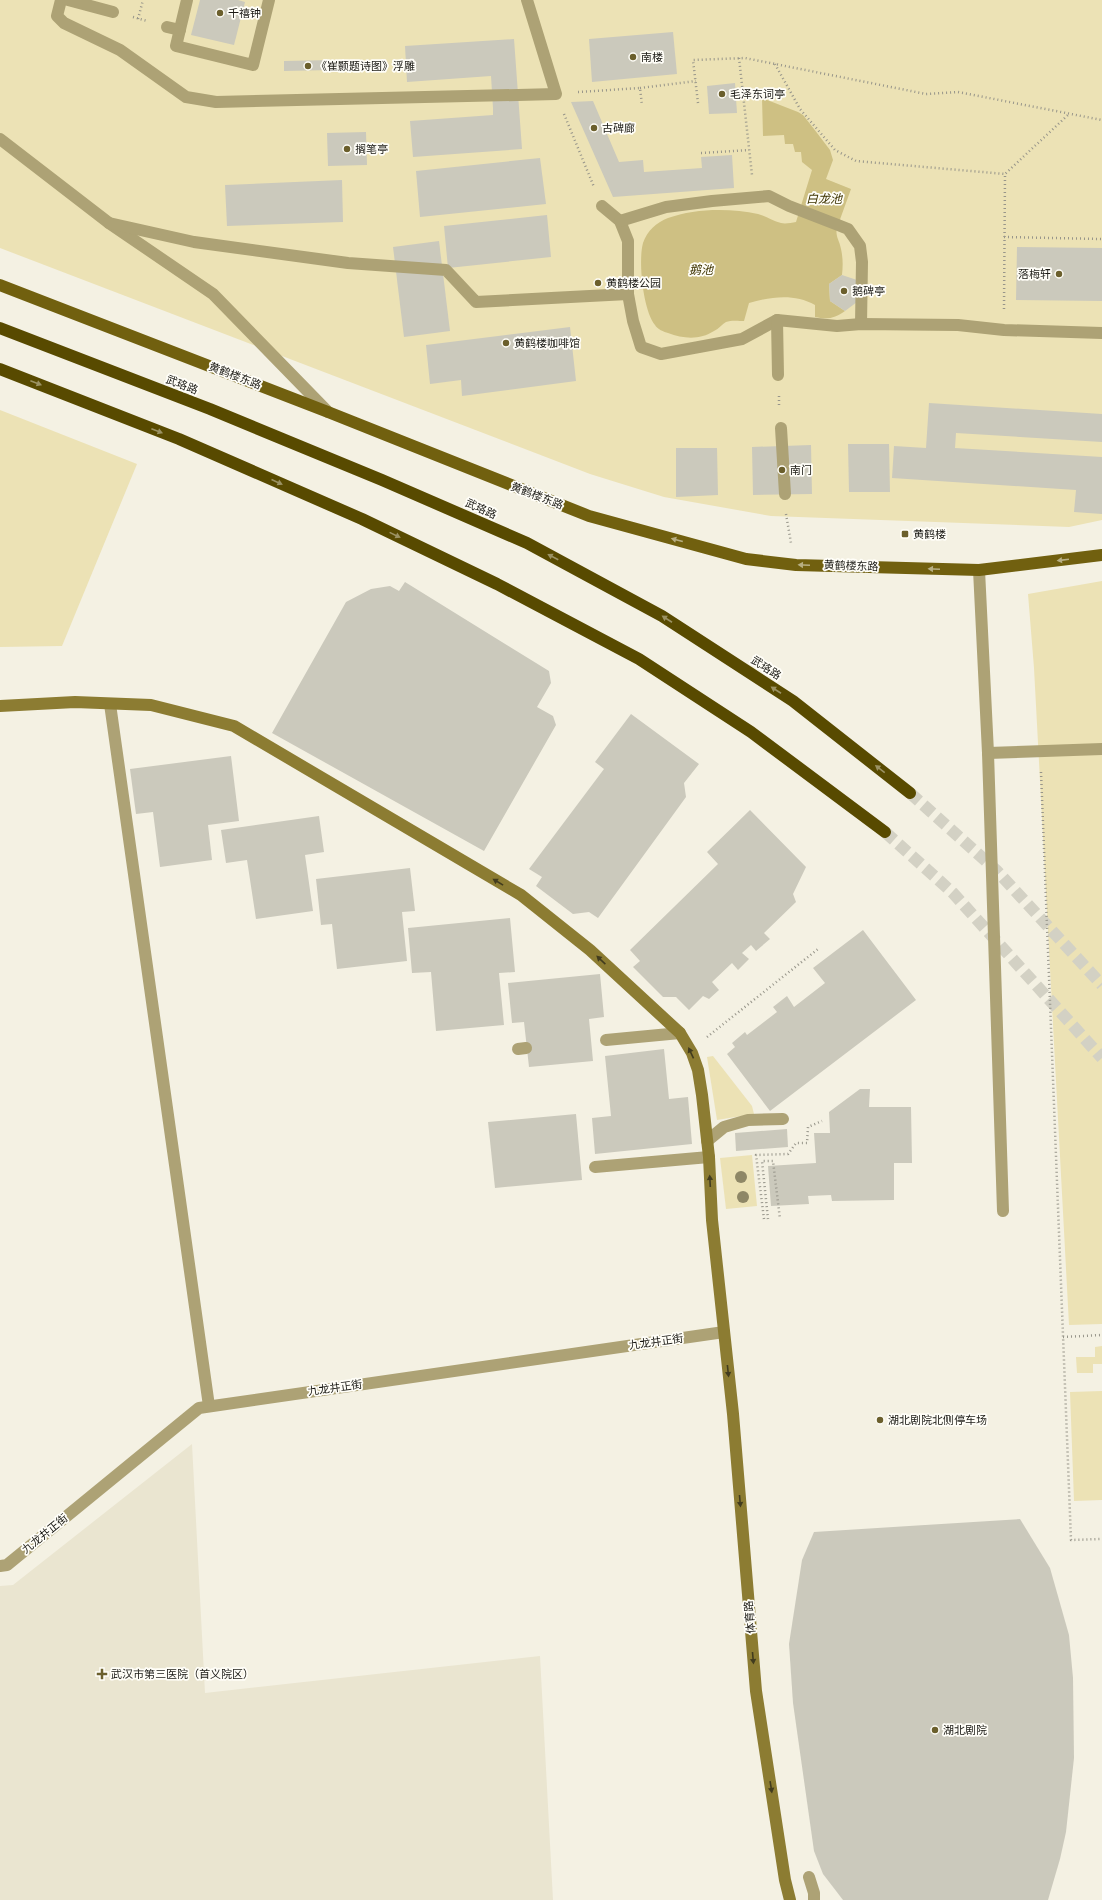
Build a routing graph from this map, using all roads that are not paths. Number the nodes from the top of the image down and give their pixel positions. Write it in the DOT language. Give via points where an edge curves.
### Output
graph roads {
  1 [pos="61,0"];
  2 [pos="68,0"];
  3 [pos="187,0"];
  4 [pos="269,0"];
  5 [pos="527,0"];
  6 [pos="109,7"];
  7 [pos="167,26"];
  8 [pos="180,30"];
  9 [pos="0,139"];
  10 [pos="602,206"];
  11 [pos="620,220"];
  12 [pos="109,223"];
  13 [pos="0,285"];
  14 [pos="628,294"];
  15 [pos="777,320"];
  16 [pos="862,324"];
  17 [pos="0,328"];
  18 [pos="1102,333"];
  19 [pos="0,369"];
  20 [pos="778,375"];
  21 [pos="328,412"];
  22 [pos="781,428"];
  23 [pos="785,494"];
  24 [pos="1102,555"];
  25 [pos="979,570"];
  26 [pos="110,704"];
  27 [pos="0,706"];
  28 [pos="1102,749"];
  29 [pos="988,753"];
  30 [pos="910,793"];
  31 [pos="885,832"];
  32 [pos="680,1033"];
  33 [pos="606,1040"];
  34 [pos="784,1119"];
  35 [pos="707,1141"];
  36 [pos="709,1157"];
  37 [pos="595,1167"];
  38 [pos="1003,1211"];
  39 [pos="724,1332"];
  40 [pos="209,1406"];
  41 [pos="0,1566"];
  42 [pos="809,1877"];
  43 [pos="790,1900"];
  44 [pos="814,1900"];
  1 -- 5 [label="street" via="56,16 64,22 120,50 186,97 216,102 556,94"];
  2 -- 6 [label="street"];
  3 -- 8 [label="street"];
  4 -- 8 [label="street" via="253,65 176,46"];
  7 -- 8 [label="street"];
  9 -- 12 [label="street"];
  10 -- 11 [label="street"];
  11 -- 14 [label="street" via="628,241"];
  11 -- 16 [label="street" via="666,207 769,196 848,229 860,246"];
  12 -- 14 [label="street" via="202,243 348,263 446,270 476,302"];
  12 -- 21 [label="street" via="213,294"];
  13 -- 21 [label="main road, 黄鹤楼东路"];
  14 -- 15 [label="street" via="641,347 661,354 742,339"];
  15 -- 16 [label="street" via="837,326"];
  15 -- 20 [label="street"];
  16 -- 18 [label="street" via="958,325 1004,330"];
  30 -- 17 [label="highway, 武珞路, one-way" via="793,701 662,616 526,543 210,409"];
  19 -- 31 [label="highway, one-way" via="179,439 362,519 497,584 639,659 751,732"];
  25 -- 21 [label="main road, 黄鹤楼东路, one-way" via="796,565 746,559 590,516"];
  22 -- 23 [label="street"];
  24 -- 25 [label="main road, 黄鹤楼东路, one-way"];
  25 -- 29 [label="street"];
  26 -- 27 [label="street, 体育路" via="75,702"];
  32 -- 26 [label="street, 体育路, one-way" via="590,950 521,895 234,726 152,705"];
  26 -- 40 [label="street"];
  28 -- 29 [label="street"];
  29 -- 38 [label="street"];
  32 -- 33 [label="street"];
  35 -- 32 [label="street, 体育路, one-way" via="698,1070 692,1053"];
  34 -- 35 [label="street" via="748,1120 724,1127"];
  35 -- 36 [label="street, 体育路"];
  36 -- 37 [label="street"];
  39 -- 36 [label="street, 体育路, one-way" via="712,1220"];
  39 -- 40 [label="street, 九龙井正街"];
  39 -- 43 [label="street, 体育路, one-way" via="756,1691"];
  40 -- 41 [label="street, 九龙井正街" via="200,1408 6,1565"];
  42 -- 44 [label="street"];
}
